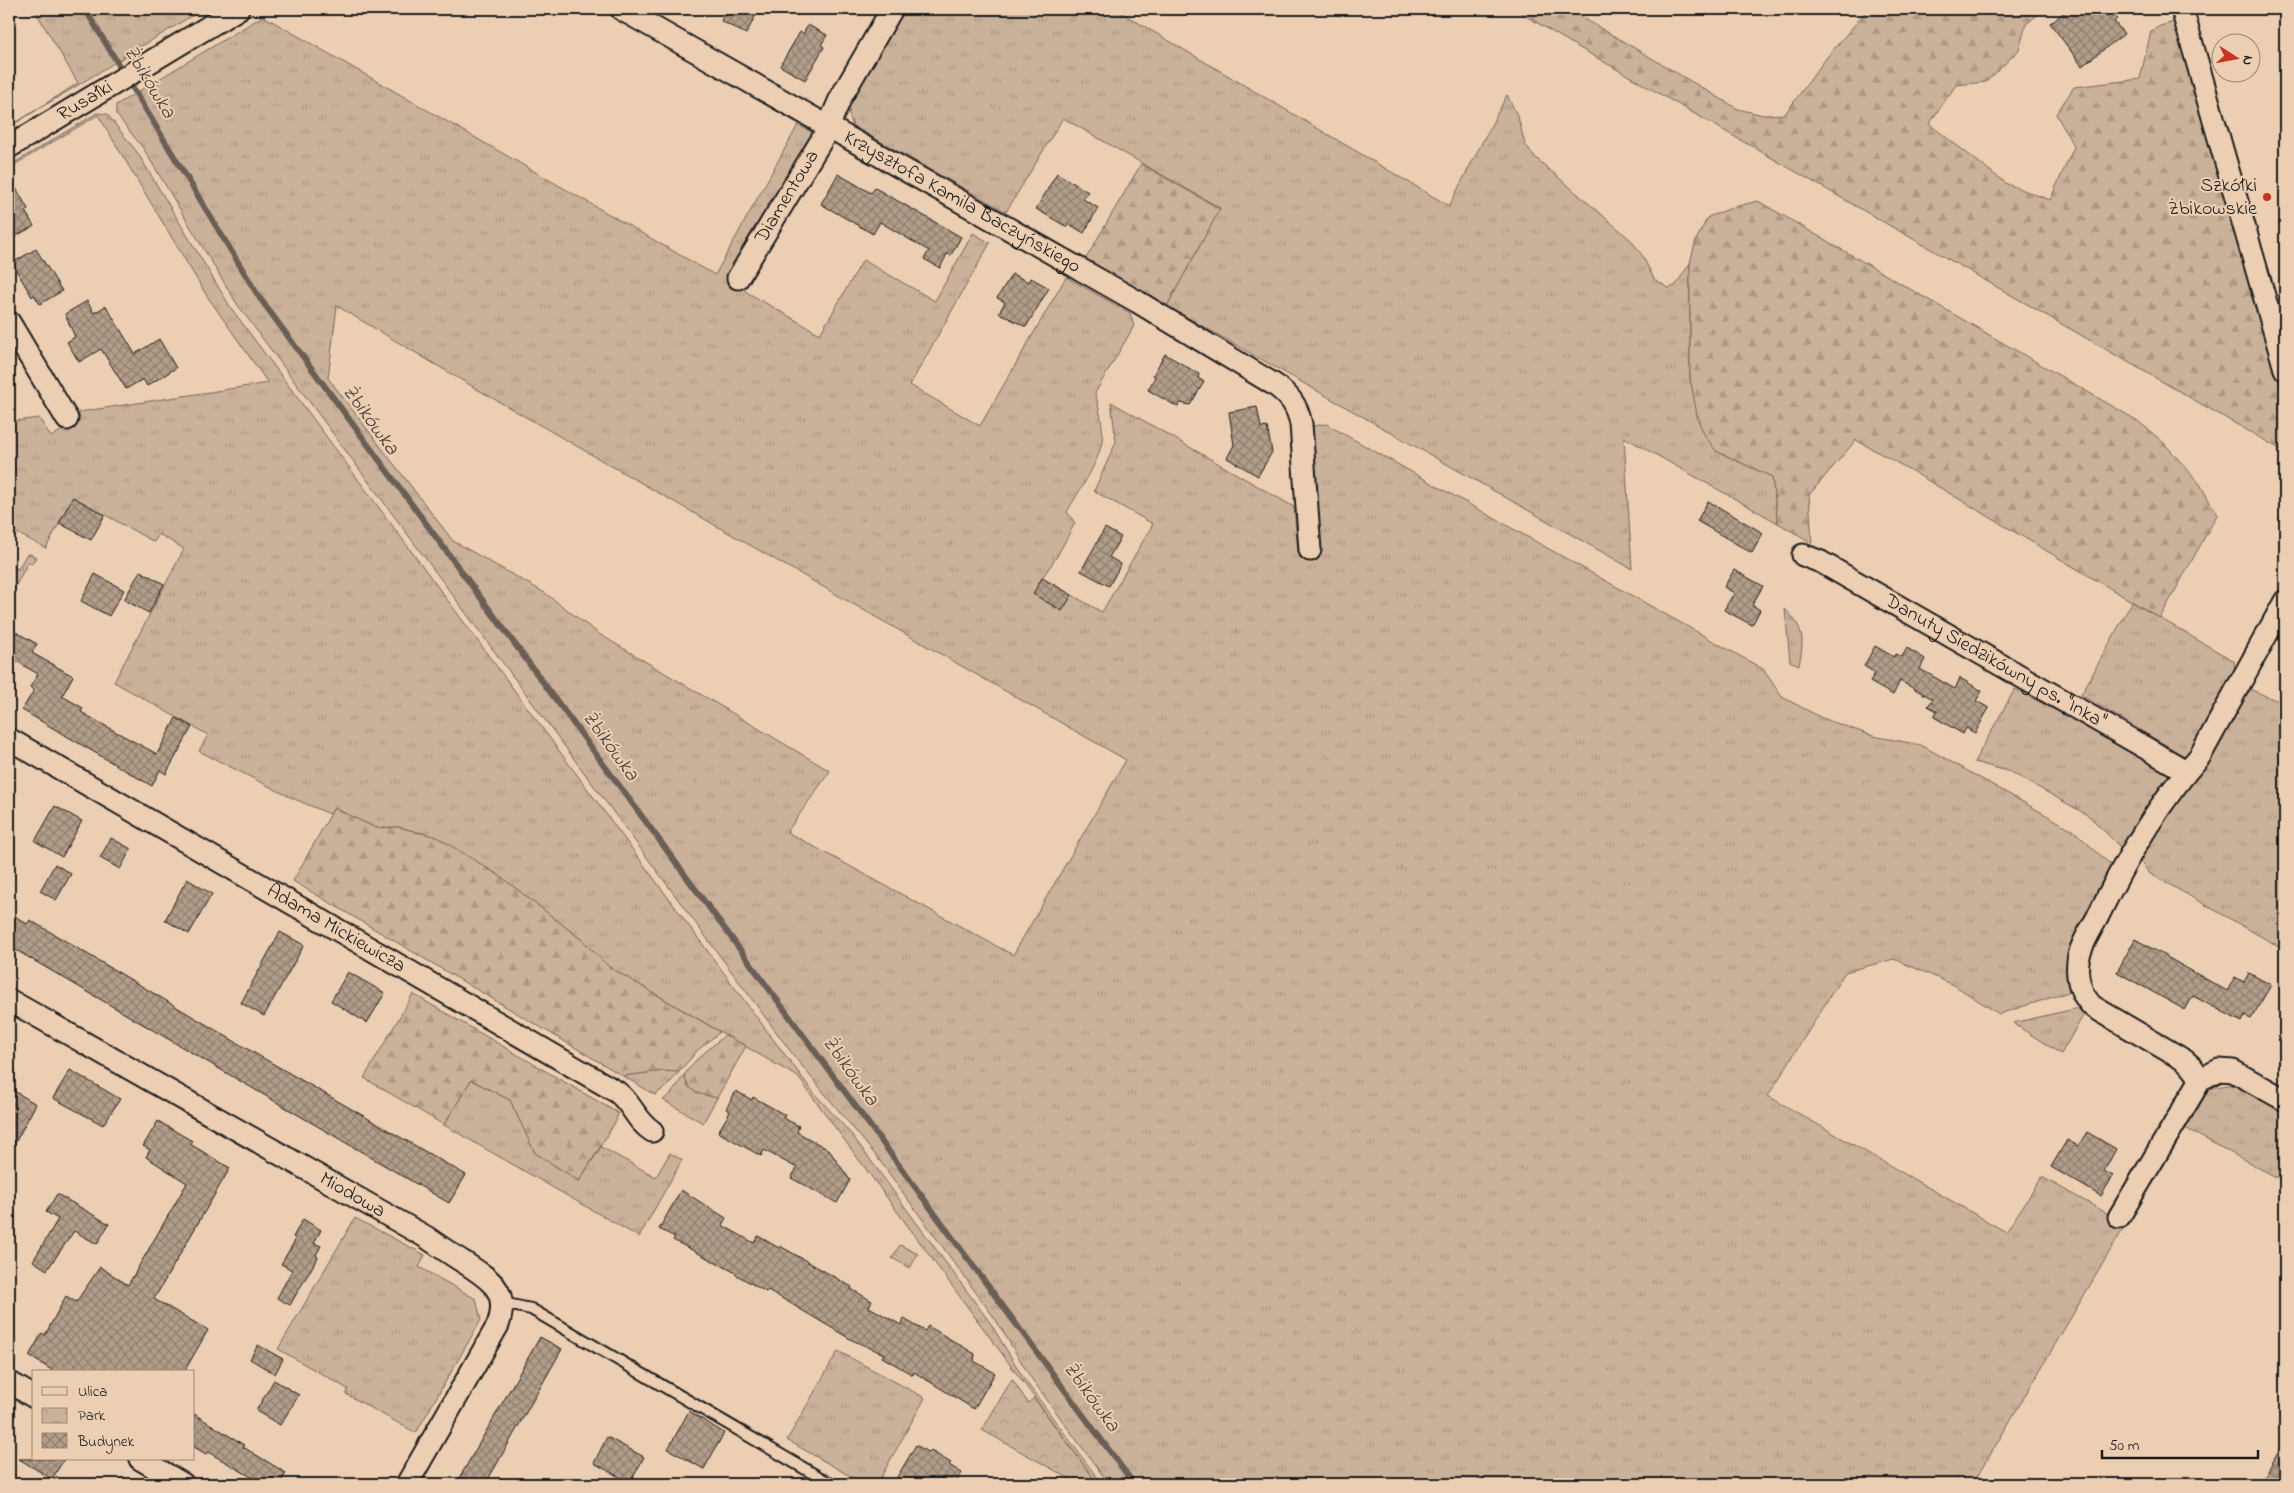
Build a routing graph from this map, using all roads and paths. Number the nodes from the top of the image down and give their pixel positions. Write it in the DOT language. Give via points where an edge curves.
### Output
graph roads {
  1 [pos="238,9"];
  2 [pos="621,9"];
  3 [pos="892,9"];
  4 [pos="2182,9"];
  5 [pos="828,126"];
  6 [pos="9,146"];
  7 [pos="738,278"];
  8 [pos="9,322"];
  9 [pos="2285,369"];
  10 [pos="68,419"];
  11 [pos="1310,550"];
  12 [pos="1803,555"];
  13 [pos="2285,601"];
  14 [pos="9,739"];
  15 [pos="2186,771"];
  16 [pos="9,1000"];
  17 [pos="2201,1079"];
  18 [pos="2285,1100"];
  19 [pos="652,1131"];
  20 [pos="2119,1217"];
  21 [pos="502,1304"];
  22 [pos="9,1382"];
  23 [pos="32,1396"];
  24 [pos="142,1460"];
  25 [pos="183,1484"];
  26 [pos="407,1484"];
  27 [pos="832,1484"];
  1 -- 6 [label="street, Rusałki"];
  2 -- 5 [label="street, Krzysztofa Kamila Baczyńskiego"];
  3 -- 5 [label="street, Diamentowa" via="841,96"];
  4 -- 9 [label="street"];
  5 -- 7 [label="street, Diamentowa"];
  5 -- 11 [label="street, Krzysztofa Kamila Baczyńskiego" via="1138,302 1288,394 1296,406 1301,424"];
  8 -- 10 [label="street"];
  12 -- 15 [label="street, Danuty Siedzikówny ps. \"Inka\"" via="1821,562"];
  13 -- 15 [label="street" via="2200,756"];
  14 -- 19 [label="street, Adama Mickiewicza" via="618,1092 641,1124"];
  15 -- 17 [label="street" via="2123,864 2083,945 2078,960 2079,984 2083,996 2092,1006 2184,1060"];
  16 -- 21 [label="street, Miodowa" via="426,1238 491,1281"];
  17 -- 18 [label="street" via="2218,1070 2232,1071"];
  17 -- 20 [label="street"];
  21 -- 26 [label="street" via="498,1325"];
  21 -- 27 [label="lane" via="531,1309"];
  22 -- 23 [label="street"];
  24 -- 25 [label="street"];
}
